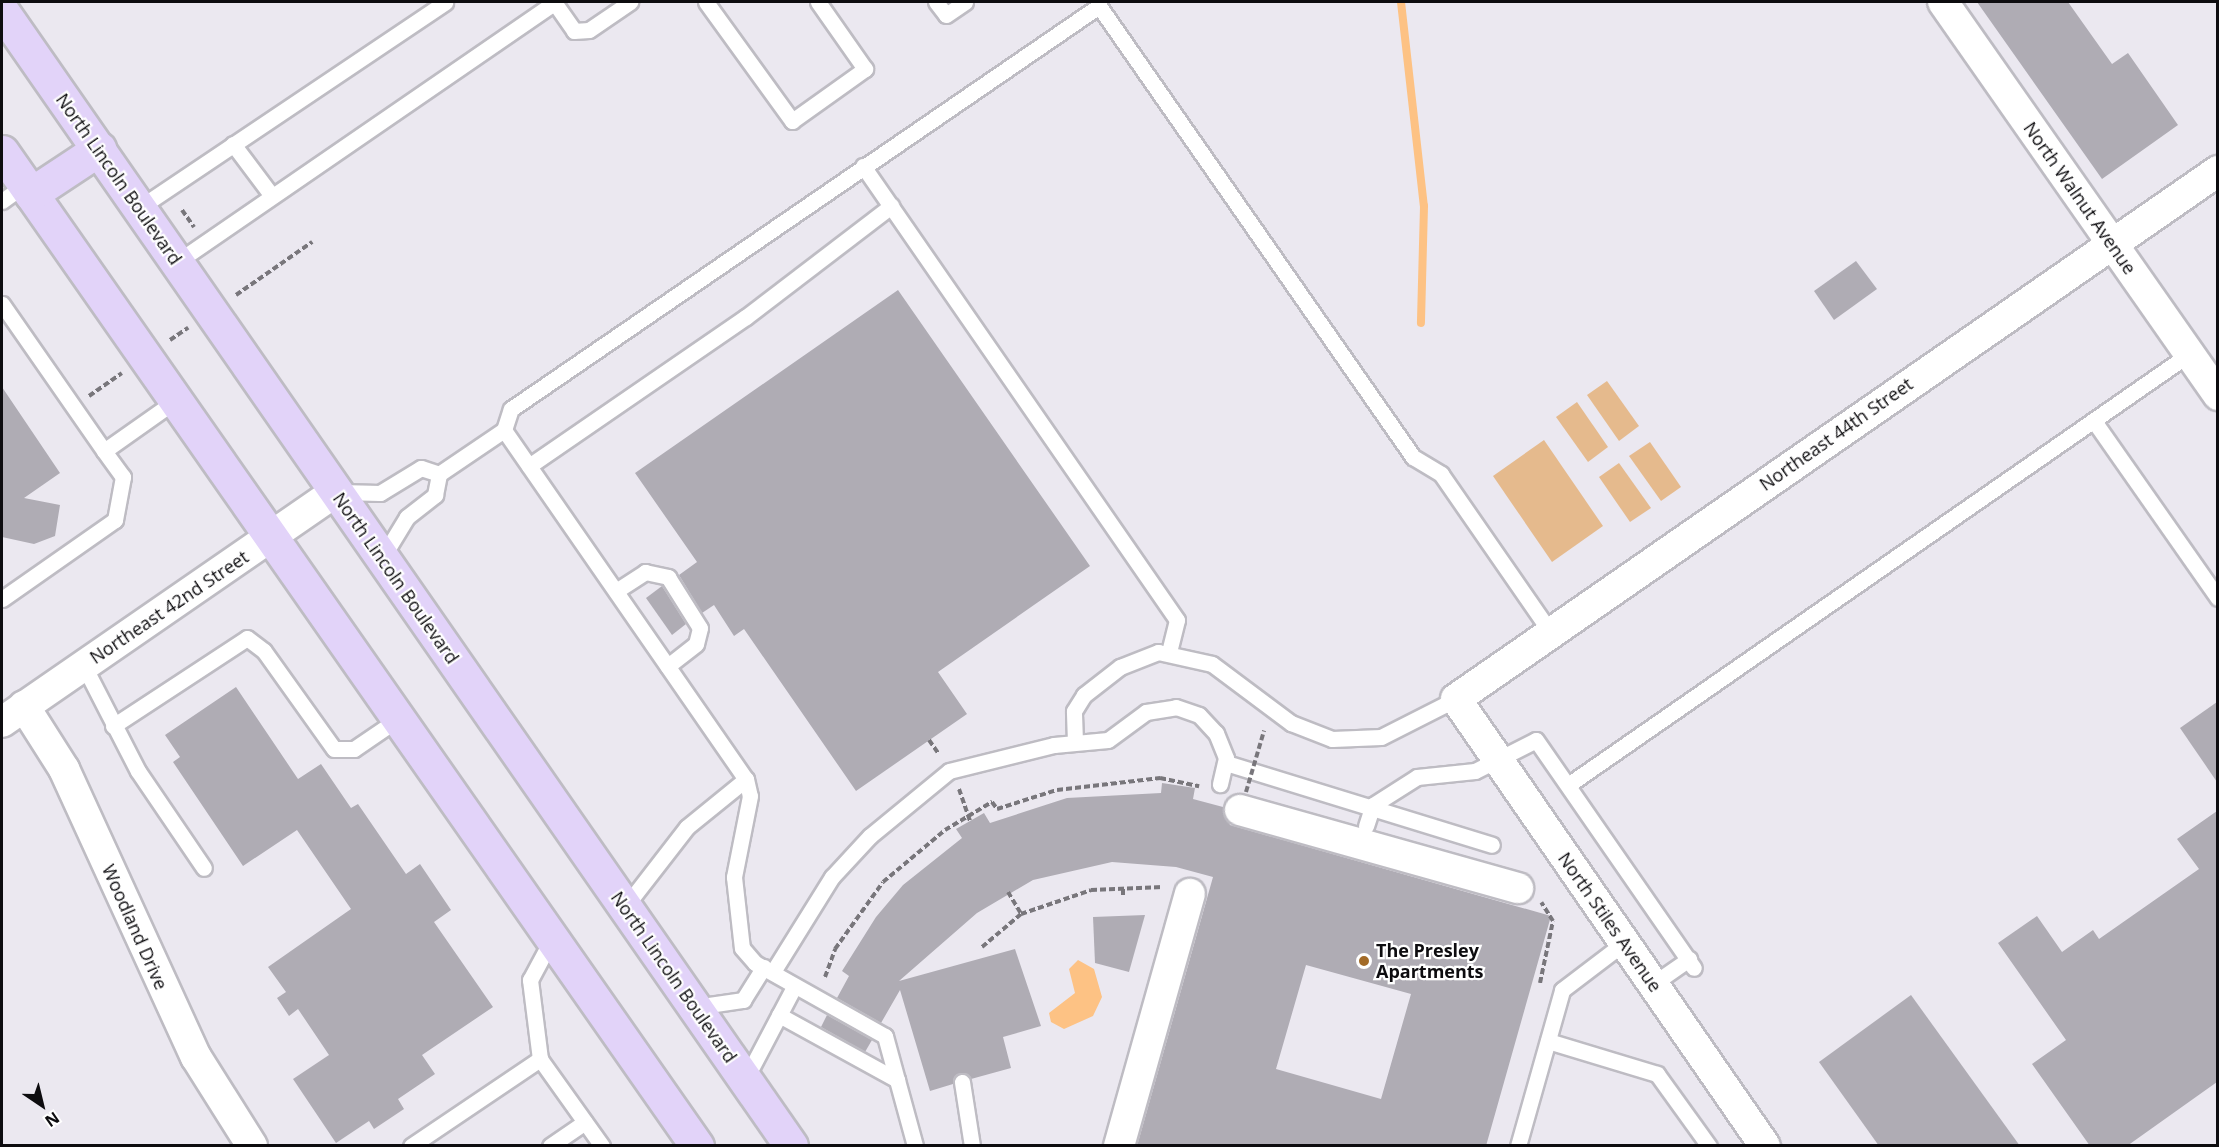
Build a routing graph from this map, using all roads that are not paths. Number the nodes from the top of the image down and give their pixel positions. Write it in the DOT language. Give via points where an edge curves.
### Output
graph roads {
  1 [pos="445,2"];
  2 [pos="554,2"];
  3 [pos="630,2"];
  4 [pos="706,2"];
  5 [pos="818,2"];
  6 [pos="936,2"];
  7 [pos="965,2"];
  8 [pos="1942,2"];
  9 [pos="2,11"];
  10 [pos="233,144"];
  11 [pos="99,149"];
  12 [pos="2,152"];
  13 [pos="863,166"];
  14 [pos="2217,171"];
  15 [pos="19,193"];
  16 [pos="272,196"];
  17 [pos="891,206"];
  18 [pos="140,208"];
  19 [pos="2110,242"];
  20 [pos="177,262"];
  21 [pos="2,304"];
  22 [pos="2189,354"];
  23 [pos="2217,395"];
  24 [pos="175,401"];
  25 [pos="2094,421"];
  26 [pos="504,430"];
  27 [pos="104,451"];
  28 [pos="529,466"];
  29 [pos="439,474"];
  30 [pos="336,492"];
  31 [pos="272,537"];
  32 [pos="382,558"];
  33 [pos="616,591"];
  34 [pos="2217,598"];
  35 [pos="2,599"];
  36 [pos="1551,633"];
  37 [pos="1168,652"];
  38 [pos="84,666"];
  39 [pos="668,666"];
  40 [pos="1456,699"];
  41 [pos="13,714"];
  42 [pos="398,719"];
  43 [pos="113,726"];
  44 [pos="1075,742"];
  45 [pos="1498,760"];
  46 [pos="1226,763"];
  47 [pos="746,779"];
  48 [pos="1220,784"];
  49 [pos="1568,785"];
  50 [pos="1243,801"];
  51 [pos="1373,805"];
  52 [pos="1366,826"];
  53 [pos="1492,845"];
  54 [pos="204,868"];
  55 [pos="1518,888"];
  56 [pos="1190,894"];
  57 [pos="625,907"];
  58 [pos="552,939"];
  59 [pos="1624,943"];
  60 [pos="769,968"];
  61 [pos="1653,984"];
  62 [pos="794,987"];
  63 [pos="695,1007"];
  64 [pos="779,1015"];
  65 [pos="1548,1041"];
  66 [pos="540,1059"];
  67 [pos="746,1080"];
  68 [pos="897,1080"];
  69 [pos="962,1082"];
  70 [pos="585,1122"];
  71 [pos="693,1144"];
  72 [pos="252,1146"];
  73 [pos="411,1146"];
  74 [pos="550,1146"];
  75 [pos="602,1146"];
  76 [pos="791,1146"];
  77 [pos="915,1146"];
  78 [pos="972,1146"];
  79 [pos="1119,1146"];
  80 [pos="1518,1146"];
  81 [pos="1709,1146"];
  82 [pos="1765,1146"];
  1 -- 10 [label="lane"];
  2 -- 3 [label="lane" via="574,31 589,30"];
  2 -- 16 [label="lane"];
  4 -- 5 [label="lane" via="792,121 865,69"];
  6 -- 7 [label="lane" via="946,15"];
  8 -- 19 [label="street, North Walnut Avenue"];
  9 -- 11 [label="main road, North Lincoln Boulevard"];
  10 -- 16 [label="lane"];
  10 -- 18 [label="lane"];
  11 -- 15 [label="main road"];
  11 -- 18 [label="main road, North Lincoln Boulevard"];
  12 -- 15 [label="main road"];
  13 -- 17 [label="lane"];
  13 -- 26 [label="lane" via="511,409"];
  13 -- 36 [label="lane" via="1099,6 1413,457 1441,474"];
  14 -- 19 [label="street, Northeast 44th Street"];
  15 -- 24 [label="main road"];
  16 -- 20 [label="lane"];
  17 -- 28 [label="lane" via="746,317"];
  17 -- 37 [label="lane" via="1177,620"];
  18 -- 20 [label="main road, North Lincoln Boulevard"];
  19 -- 22 [label="street, North Walnut Avenue"];
  19 -- 36 [label="street, Northeast 44th Street"];
  20 -- 30 [label="main road, North Lincoln Boulevard"];
  21 -- 27 [label="lane"];
  22 -- 23 [label="street, North Walnut Avenue"];
  22 -- 25 [label="lane"];
  24 -- 27 [label="lane"];
  24 -- 31 [label="main road"];
  25 -- 34 [label="lane"];
  25 -- 49 [label="lane"];
  26 -- 28 [label="lane"];
  26 -- 29 [label="lane"];
  27 -- 35 [label="lane" via="123,477 115,520"];
  28 -- 33 [label="lane"];
  29 -- 30 [label="lane" via="421,468 380,493"];
  29 -- 32 [label="lane" via="435,495 407,516"];
  30 -- 31 [label="street, Northeast 42nd Street"];
  30 -- 32 [label="main road, North Lincoln Boulevard"];
  31 -- 38 [label="street, Northeast 42nd Street"];
  31 -- 42 [label="main road"];
  32 -- 57 [label="main road, North Lincoln Boulevard"];
  33 -- 39 [label="lane"];
  33 -- 39 [label="lane" via="645,572 668,577 700,628 696,644"];
  36 -- 40 [label="street, Northeast 44th Street"];
  37 -- 40 [label="lane" via="1212,664 1291,723 1332,739 1381,737"];
  37 -- 44 [label="lane" via="1127,663 1084,695 1074,711"];
  38 -- 41 [label="street, Northeast 42nd Street"];
  38 -- 43 [label="lane"];
  39 -- 47 [label="lane"];
  40 -- 45 [label="street, North Stiles Avenue"];
  41 -- 72 [label="street, Woodland Drive" via="69,780 196,1057"];
  42 -- 43 [label="lane" via="354,749 334,749 264,651 247,638"];
  42 -- 58 [label="main road"];
  43 -- 54 [label="lane"];
  44 -- 46 [label="lane" via="1112,738 1146,712 1176,707 1208,723"];
  44 -- 60 [label="lane" via="964,765 940,776 832,877"];
  45 -- 49 [label="lane" via="1536,740"];
  45 -- 51 [label="lane" via="1475,771 1417,777"];
  45 -- 59 [label="street, North Stiles Avenue"];
  46 -- 48 [label="lane"];
  46 -- 51 [label="lane"];
  47 -- 57 [label="lane" via="687,827"];
  47 -- 60 [label="lane" via="750,796 737,848 734,899 742,948"];
  49 -- 61 [label="lane" via="1692,963"];
  50 -- 55 [label="street"];
  51 -- 52 [label="lane"];
  51 -- 53 [label="lane"];
  56 -- 79 [label="street"];
  57 -- 63 [label="main road, North Lincoln Boulevard"];
  58 -- 66 [label="lane" via="530,980"];
  58 -- 71 [label="main road"];
  59 -- 61 [label="street, North Stiles Avenue"];
  59 -- 65 [label="lane" via="1565,984"];
  60 -- 62 [label="lane"];
  60 -- 63 [label="lane" via="743,1000"];
  61 -- 82 [label="street, North Stiles Avenue"];
  62 -- 64 [label="lane"];
  62 -- 68 [label="lane" via="885,1036"];
  63 -- 67 [label="main road, North Lincoln Boulevard"];
  64 -- 67 [label="lane"];
  64 -- 68 [label="lane"];
  65 -- 80 [label="lane"];
  65 -- 81 [label="lane" via="1657,1074"];
  66 -- 70 [label="lane"];
  66 -- 73 [label="lane"];
  67 -- 76 [label="main road, North Lincoln Boulevard"];
  68 -- 77 [label="lane"];
  69 -- 78 [label="lane"];
  70 -- 74 [label="lane"];
  70 -- 75 [label="lane"];
}
